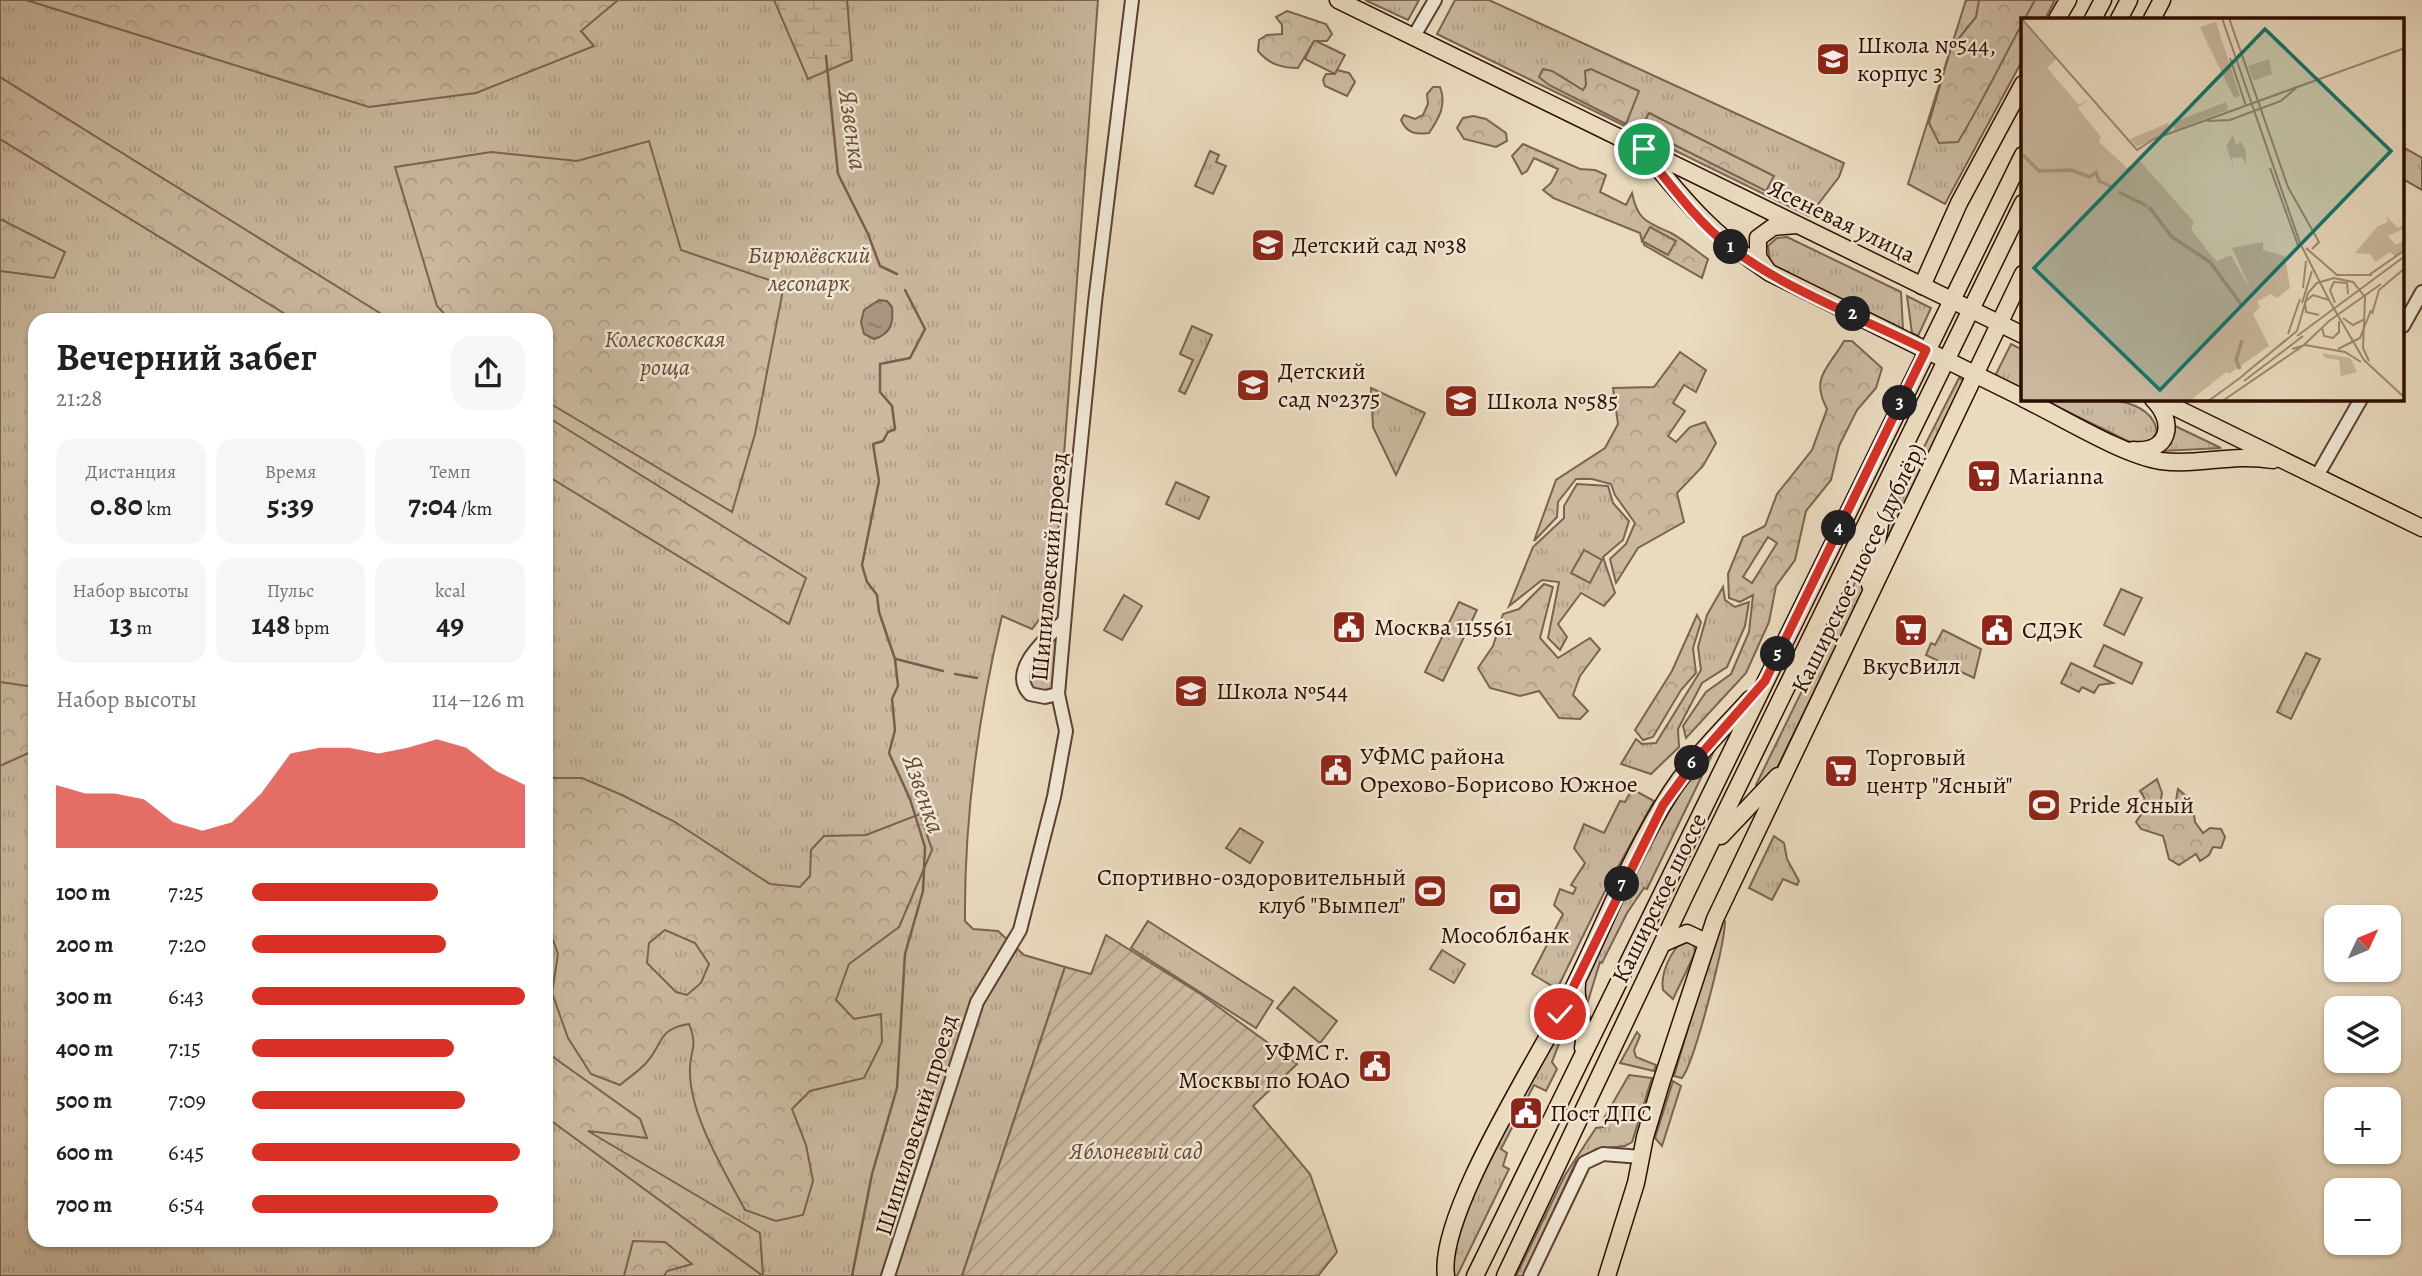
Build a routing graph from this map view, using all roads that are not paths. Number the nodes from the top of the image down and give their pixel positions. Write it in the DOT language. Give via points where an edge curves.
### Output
graph roads {
  1 [pos="1132,0"];
  2 [pos="1338,0"];
  3 [pos="1435,0"];
  4 [pos="2068,0"];
  5 [pos="2103,0"];
  6 [pos="2129,0"];
  7 [pos="2162,0"];
  8 [pos="2058,18"];
  9 [pos="2094,18"];
  10 [pos="2120,18"];
  11 [pos="2153,18"];
  12 [pos="1414,36"];
  13 [pos="2021,88"];
  14 [pos="1640,147"];
  15 [pos="2021,159"];
  16 [pos="2021,207"];
  17 [pos="1797,225"];
  18 [pos="1770,273"];
  19 [pos="2021,279"];
  20 [pos="1922,286"];
  21 [pos="2422,292"];
  22 [pos="1951,300"];
  23 [pos="1970,309"];
  24 [pos="2001,324"];
  25 [pos="2404,324"];
  26 [pos="2021,334"];
  27 [pos="1926,350"];
  28 [pos="1945,360"];
  29 [pos="1976,375"];
  30 [pos="2021,398"];
  31 [pos="2028,401"];
  32 [pos="2156,401"];
  33 [pos="2159,401"];
  34 [pos="2360,401"];
  35 [pos="2127,449"];
  36 [pos="2289,462"];
  37 [pos="2317,476"];
  38 [pos="1888,477"];
  39 [pos="2422,528"];
  40 [pos="1866,603"];
  41 [pos="1063,622"];
  42 [pos="1765,681"];
  43 [pos="1058,694"];
  44 [pos="1787,767"];
  45 [pos="1707,850"];
  46 [pos="1706,942"];
  47 [pos="1664,943"];
  48 [pos="1579,975"];
  49 [pos="1577,1069"];
  50 [pos="1641,1157"];
  51 [pos="888,1276"];
  52 [pos="1446,1276"];
  53 [pos="1475,1276"];
  54 [pos="1505,1276"];
  55 [pos="1530,1276"];
  56 [pos="1607,1276"];
  1 -- 41 [label="street, Шипиловский проезд"];
  2 -- 12 [label="main road, Ясеневая улица"];
  3 -- 12 [label="street"];
  4 -- 8 [label="main road"];
  5 -- 9 [label="main road"];
  6 -- 10 [label="main road"];
  7 -- 11 [label="main road"];
  12 -- 14 [label="main road, Ясеневая улица"];
  13 -- 20 [label="main road" via="1959,204"];
  14 -- 17 [label="main road, Ясеневая улица"];
  14 -- 18 [label="main road, Ясеневая улица" via="1710,229"];
  15 -- 22 [label="main road, Каширское шоссе"];
  16 -- 23 [label="main road, Каширское шоссе"];
  17 -- 18 [label="main road" via="1773,227 1758,238 1758,257"];
  17 -- 20 [label="main road, Ясеневая улица"];
  18 -- 27 [label="main road, Ясеневая улица"];
  19 -- 24 [label="main road, Каширское шоссе (дублёр)"];
  20 -- 22 [label="main road, Ясеневая улица"];
  21 -- 25 [label="street"];
  22 -- 23 [label="main road, Ясеневая улица"];
  22 -- 27 [label="main road, Каширское шоссе"];
  23 -- 24 [label="main road, Ясеневая улица"];
  23 -- 28 [label="main road, Каширское шоссе"];
  24 -- 26 [label="main road, Ясеневая улица"];
  24 -- 29 [label="main road, Каширское шоссе (дублёр)"];
  27 -- 28 [label="main road, Ясеневая улица"];
  27 -- 42 [label="main road, Каширское шоссе"];
  28 -- 29 [label="main road, Ясеневая улица"];
  28 -- 38 [label="main road, Каширское шоссе"];
  29 -- 30 [label="main road, Ясеневая улица"];
  29 -- 40 [label="main road, Каширское шоссе (дублёр)"];
  31 -- 35 [label="main road, Ясеневая улица"];
  32 -- 35 [label="main road" via="2167,431 2162,443 2143,451"];
  33 -- 36 [label="main road, Ясеневая улица"];
  34 -- 37 [label="street"];
  35 -- 36 [label="main road, Ясеневая улица" via="2161,461 2246,455"];
  36 -- 37 [label="main road, Ясеневая улица"];
  37 -- 39 [label="main road, Ясеневая улица"];
  38 -- 40 [label="main road"];
  38 -- 45 [label="main road, Каширское шоссе"];
  40 -- 44 [label="main road, Каширское шоссе (дублёр)"];
  41 -- 43 [label="street, Шипиловский проезд"];
  41 -- 43 [label="street" via="1033,652 1026,667 1025,685 1030,694"];
  42 -- 48 [label="main road" via="1673,788"];
  42 -- 49 [label="main road, Каширское шоссе"];
  43 -- 51 [label="street, Шипиловский проезд" via="1066,731 1030,896 1013,945 977,1002"];
  44 -- 45 [label="main road"];
  44 -- 46 [label="main road, Каширское шоссе (дублёр)"];
  45 -- 47 [label="main road, Каширское шоссе"];
  46 -- 47 [label="main road" via="1687,933"];
  46 -- 50 [label="main road, Каширское шоссе (дублёр)"];
  47 -- 54 [label="main road, Каширское шоссе"];
  48 -- 49 [label="main road" via="1576,995 1585,1038"];
  48 -- 52 [label="main road" via="1491,1141 1450,1234"];
  49 -- 53 [label="main road, Каширское шоссе"];
  50 -- 55 [label="street" via="1598,1155 1579,1168"];
  50 -- 56 [label="main road, Каширское шоссе (дублёр)"];
}
